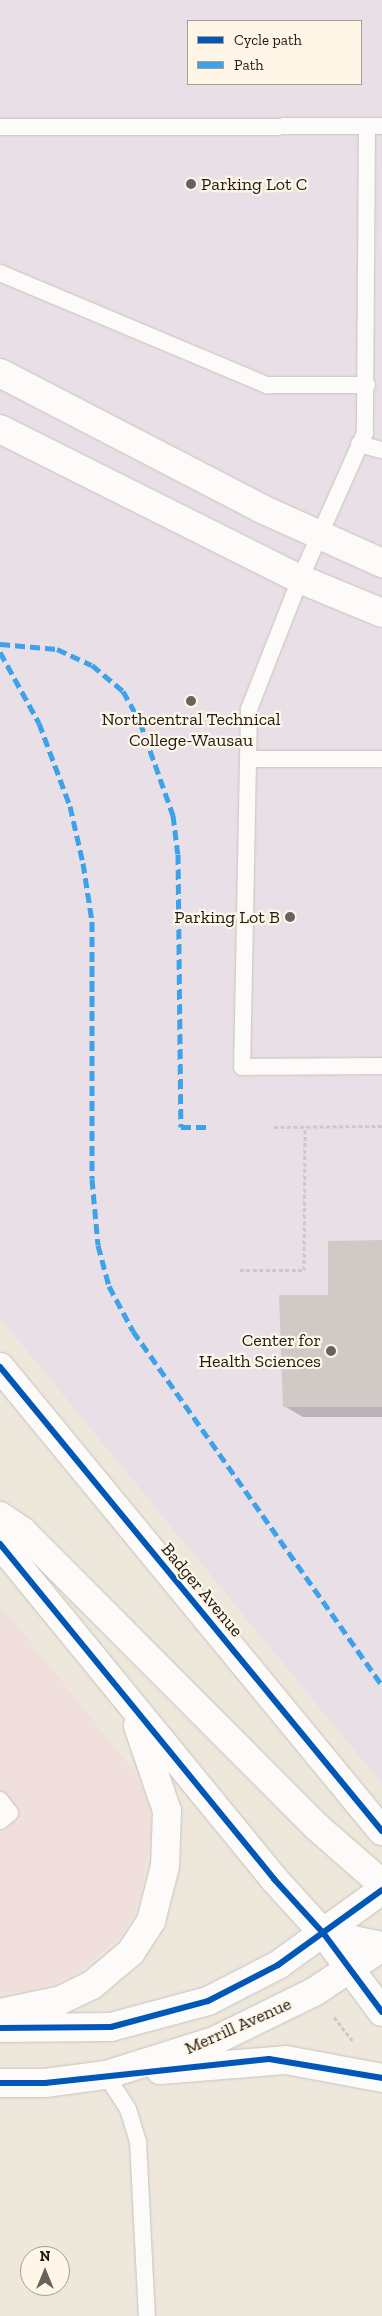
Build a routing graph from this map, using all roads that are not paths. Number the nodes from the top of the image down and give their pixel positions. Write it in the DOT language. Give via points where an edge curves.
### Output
graph roads {
  1 [pos="374,126"];
  2 [pos="0,127"];
  3 [pos="0,273"];
  4 [pos="0,373"];
  5 [pos="367,385"];
  6 [pos="0,428"];
  7 [pos="360,444"];
  8 [pos="382,450"];
  9 [pos="319,536"];
  10 [pos="382,563"];
  11 [pos="300,579"];
  12 [pos="382,613"];
  13 [pos="248,759"];
  14 [pos="382,759"];
  15 [pos="382,1066"];
  16 [pos="0,1367"];
  17 [pos="0,1516"];
  18 [pos="0,1544"];
  19 [pos="128,1701"];
  20 [pos="0,1800"];
  21 [pos="0,1821"];
  22 [pos="382,1831"];
  23 [pos="382,1884"];
  24 [pos="382,1890"];
  25 [pos="324,1934"];
  26 [pos="382,1947"];
  27 [pos="352,1970"];
  28 [pos="382,2012"];
  29 [pos="0,2013"];
  30 [pos="0,2028"];
  31 [pos="106,2075"];
  32 [pos="382,2078"];
  33 [pos="0,2083"];
  34 [pos="148,2316"];
  1 -- 2 [label="lane"];
  1 -- 5 [label="lane"];
  3 -- 5 [label="lane" via="267,385"];
  4 -- 9 [label="main road"];
  5 -- 7 [label="lane" via="364,432"];
  6 -- 11 [label="main road"];
  7 -- 8 [label="lane"];
  7 -- 9 [label="lane"];
  9 -- 10 [label="main road"];
  9 -- 11 [label="lane"];
  11 -- 12 [label="main road"];
  11 -- 13 [label="lane" via="253,694"];
  13 -- 14 [label="lane"];
  13 -- 15 [label="lane" via="242,1067"];
  16 -- 22 [label="main road, Badger Avenue"];
  17 -- 23 [label="main road" via="22,1531 317,1827"];
  18 -- 19 [label="main road"];
  19 -- 25 [label="main road"];
  19 -- 29 [label="main road" via="161,1783 167,1812 165,1866 150,1922 131,1952 92,1985 61,2000"];
  20 -- 21 [label="lane" via="10,1813"];
  24 -- 25 [label="main road, Merrill Avenue"];
  25 -- 26 [label="main road"];
  25 -- 27 [label="main road"];
  25 -- 30 [label="main road, Merrill Avenue" via="240,1987 159,2017 89,2029"];
  26 -- 27 [label="main road, Merrill Avenue"];
  27 -- 28 [label="main road"];
  27 -- 31 [label="main road, Merrill Avenue" via="214,2041"];
  31 -- 32 [label="main road" via="269,2059"];
  31 -- 33 [label="main road, Merrill Avenue" via="45,2084"];
  31 -- 34 [label="lane" via="128,2109 138,2142"];
}
